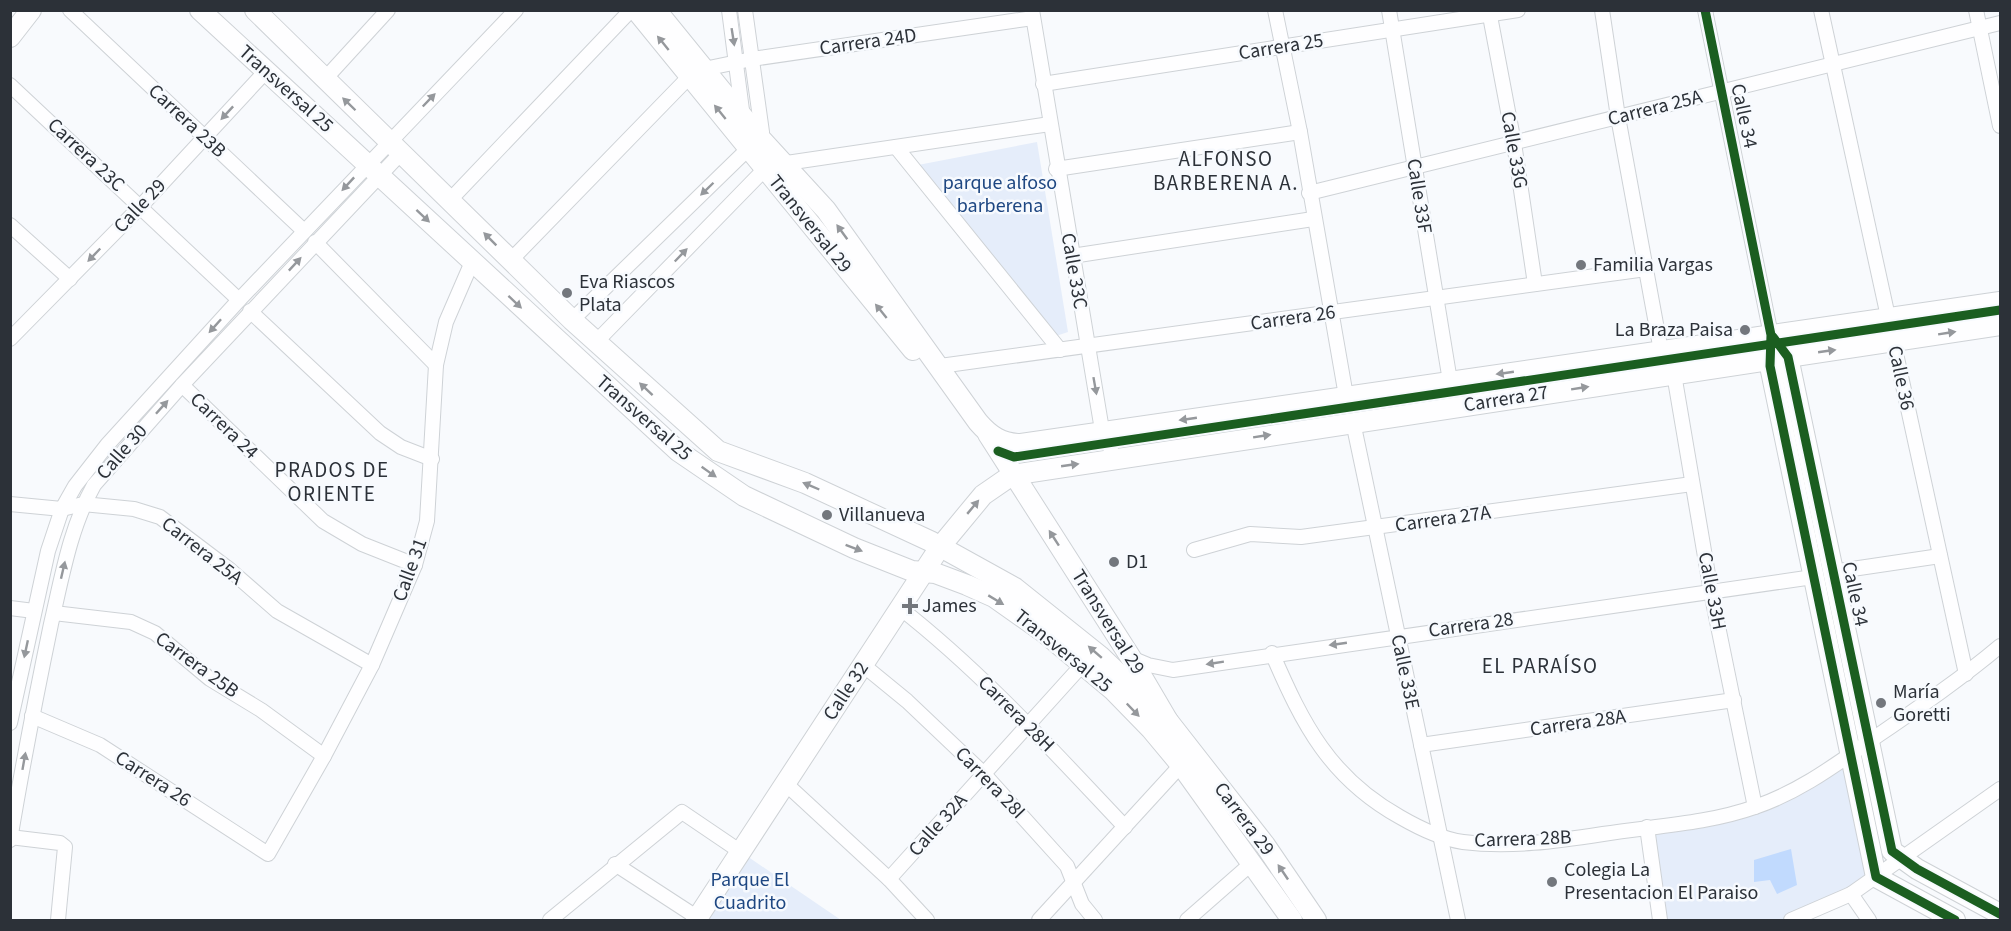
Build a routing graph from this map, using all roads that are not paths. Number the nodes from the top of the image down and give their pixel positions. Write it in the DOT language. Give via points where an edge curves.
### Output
graph roads {
  1 [pos="32,10"];
  2 [pos="70,10"];
  3 [pos="200,10"];
  4 [pos="388,10"];
  5 [pos="516,10"];
  6 [pos="631,10"];
  7 [pos="636,10"];
  8 [pos="656,10"];
  9 [pos="729,10"];
  10 [pos="745,10"];
  11 [pos="1275,10"];
  12 [pos="1389,10"];
  13 [pos="1518,10"];
  14 [pos="1602,10"];
  15 [pos="1705,10"];
  16 [pos="1821,10"];
  17 [pos="1976,10"];
  18 [pos="265,14"];
  19 [pos="1033,14"];
  20 [pos="1490,15"];
  21 [pos="2001,23"];
  22 [pos="1979,28"];
  23 [pos="1392,30"];
  24 [pos="10,37"];
  25 [pos="1281,47"];
  26 [pos="752,59"];
  27 [pos="737,63"];
  28 [pos="1833,64"];
  29 [pos="267,70"];
  30 [pos="697,72"];
  31 [pos="324,80"];
  32 [pos="1043,84"];
  33 [pos="10,85"];
  34 [pos="1721,92"];
  35 [pos="743,117"];
  36 [pos="1618,117"];
  37 [pos="1050,124"];
  38 [pos="2001,126"];
  39 [pos="1300,132"];
  40 [pos="204,137"];
  41 [pos="755,143"];
  42 [pos="1514,143"];
  43 [pos="395,147"];
  44 [pos="896,147"];
  45 [pos="774,165"];
  46 [pos="1414,167"];
  47 [pos="1056,169"];
  48 [pos="373,170"];
  49 [pos="1309,193"];
  50 [pos="450,200"];
  51 [pos="141,206"];
  52 [pos="1313,219"];
  53 [pos="10,225"];
  54 [pos="304,231"];
  55 [pos="315,242"];
  56 [pos="1072,256"];
  57 [pos="511,260"];
  58 [pos="472,262"];
  59 [pos="1646,269"];
  60 [pos="70,279"];
  61 [pos="1535,284"];
  62 [pos="1436,298"];
  63 [pos="239,300"];
  64 [pos="2001,302"];
  65 [pos="250,311"];
  66 [pos="1331,312"];
  67 [pos="1888,318"];
  68 [pos="572,320"];
  69 [pos="2001,325"];
  70 [pos="1771,335"];
  71 [pos="10,339"];
  72 [pos="1893,341"];
  73 [pos="596,342"];
  74 [pos="1088,346"];
  75 [pos="1060,350"];
  76 [pos="1661,351"];
  77 [pos="1778,358"];
  78 [pos="436,365"];
  79 [pos="940,366"];
  80 [pos="1674,374"];
  81 [pos="1450,381"];
  82 [pos="182,385"];
  83 [pos="1346,396"];
  84 [pos="1353,422"];
  85 [pos="1104,431"];
  86 [pos="987,433"];
  87 [pos="1114,458"];
  88 [pos="432,459"];
  89 [pos="1012,475"];
  90 [pos="1692,484"];
  91 [pos="10,504"];
  92 [pos="83,504"];
  93 [pos="62,509"];
  94 [pos="1375,528"];
  95 [pos="940,547"];
  96 [pos="1194,550"];
  97 [pos="1940,556"];
  98 [pos="415,565"];
  99 [pos="922,573"];
  100 [pos="1823,575"];
  101 [pos="1711,592"];
  102 [pos="10,608"];
  103 [pos="900,608"];
  104 [pos="34,611"];
  105 [pos="54,613"];
  106 [pos="1396,636"];
  107 [pos="2001,646"];
  108 [pos="1272,653"];
  109 [pos="1131,658"];
  110 [pos="863,664"];
  111 [pos="1083,664"];
  112 [pos="372,665"];
  113 [pos="1966,674"];
  114 [pos="1734,700"];
  115 [pos="32,716"];
  116 [pos="11,718"];
  117 [pos="1028,725"];
  118 [pos="1160,725"];
  119 [pos="1868,743"];
  120 [pos="1421,745"];
  121 [pos="324,756"];
  122 [pos="1849,758"];
  123 [pos="1182,765"];
  124 [pos="984,774"];
  125 [pos="786,784"];
  126 [pos="2001,789"];
  127 [pos="1755,807"];
  128 [pos="1125,827"];
  129 [pos="1647,827"];
  130 [pos="1440,836"];
  131 [pos="11,838"];
  132 [pos="741,852"];
  133 [pos="268,854"];
  134 [pos="1902,860"];
  135 [pos="1252,863"];
  136 [pos="615,864"];
  137 [pos="1876,877"];
  138 [pos="890,879"];
  139 [pos="1074,883"];
  140 [pos="1851,894"];
  141 [pos="2001,914"];
  142 [pos="697,919"];
  143 [pos="58,921"];
  144 [pos="550,921"];
  145 [pos="927,921"];
  146 [pos="1040,921"];
  147 [pos="1095,921"];
  148 [pos="1187,921"];
  149 [pos="1292,921"];
  150 [pos="1316,921"];
  151 [pos="1458,921"];
  152 [pos="1660,921"];
  153 [pos="1791,921"];
  154 [pos="1869,921"];
  155 [pos="1955,921"];
  1 -- 24 [label="street"];
  2 -- 40 [label="street, Carrera 23B"];
  3 -- 29 [label="street, Transversal 25"];
  4 -- 31 [label="street"];
  43 -- 5 [label="street, Calle 30, one-way"];
  6 -- 50 [label="street"];
  30 -- 7 [label="street, Transversal 29, one-way"];
  8 -- 30 [label="street, Transversal 29"];
  9 -- 27 [label="street, one-way"];
  10 -- 26 [label="street"];
  11 -- 25 [label="street"];
  12 -- 23 [label="street, Calle 33F"];
  13 -- 20 [label="street, Carrera 25"];
  14 -- 36 [label="street"];
  15 -- 34 [label="street, Calle 34"];
  16 -- 28 [label="street, Calle 36"];
  17 -- 22 [label="street"];
  18 -- 31 [label="street, Transversal 25"];
  19 -- 26 [label="street, Carrera 24D"];
  19 -- 32 [label="street, Calle 33C"];
  20 -- 23 [label="street, Carrera 25"];
  20 -- 42 [label="street, Calle 33G"];
  21 -- 22 [label="street, Carrera 25A"];
  22 -- 28 [label="street, Carrera 25A"];
  22 -- 38 [label="street"];
  23 -- 25 [label="street, Carrera 25"];
  23 -- 46 [label="street, Calle 33F"];
  25 -- 32 [label="street, Carrera 25"];
  25 -- 39 [label="street"];
  26 -- 27 [label="street, Carrera 24D"];
  26 -- 41 [label="street" via="762,132"];
  27 -- 30 [label="street, Carrera 24D"];
  27 -- 35 [label="street"];
  28 -- 34 [label="street, Carrera 25A"];
  28 -- 67 [label="street, Calle 36"];
  29 -- 40 [label="street, Calle 29, one-way"];
  29 -- 48 [label="street, Transversal 25"];
  30 -- 35 [label="street, Transversal 29"];
  41 -- 30 [label="street, Transversal 29, one-way"];
  30 -- 57 [label="street"];
  43 -- 31 [label="street, Transversal 25, one-way"];
  32 -- 37 [label="street, Calle 33C"];
  33 -- 51 [label="street, Carrera 23C"];
  34 -- 36 [label="street, Carrera 25A"];
  34 -- 70 [label="street, Calle 34"];
  35 -- 41 [label="street, Transversal 29"];
  36 -- 42 [label="street, Carrera 25A"];
  36 -- 59 [label="street"];
  37 -- 44 [label="street"];
  37 -- 47 [label="street, Calle 33C"];
  39 -- 47 [label="street"];
  39 -- 49 [label="street"];
  40 -- 51 [label="street, Calle 29"];
  40 -- 54 [label="street, Carrera 23B"];
  41 -- 45 [label="street, Transversal 29"];
  41 -- 68 [label="street, one-way"];
  42 -- 46 [label="street, Carrera 25A"];
  42 -- 61 [label="street, Calle 33G"];
  43 -- 48 [label="street, Calle 30"];
  43 -- 50 [label="street, Transversal 25"];
  44 -- 45 [label="street"];
  44 -- 75 [label="street"];
  73 -- 45 [label="street, one-way"];
  79 -- 45 [label="street, Transversal 29, one-way" via="826,210"];
  86 -- 45 [label="street, Transversal 29, one-way" via="974,426"];
  46 -- 49 [label="street, Carrera 25A"];
  46 -- 62 [label="street, Calle 33F"];
  47 -- 56 [label="street, Calle 33C"];
  48 -- 54 [label="street, Calle 30, one-way"];
  48 -- 55 [label="street, Calle 30"];
  48 -- 58 [label="street, Transversal 25, one-way"];
  49 -- 52 [label="street"];
  57 -- 50 [label="street, Transversal 25, one-way"];
  51 -- 60 [label="street, Calle 29, one-way"];
  51 -- 63 [label="street, Carrera 23C"];
  52 -- 56 [label="street"];
  52 -- 66 [label="street"];
  53 -- 60 [label="street"];
  54 -- 63 [label="street, Calle 30"];
  65 -- 55 [label="street, Calle 30, one-way"];
  55 -- 78 [label="street"];
  56 -- 74 [label="street, Calle 33C"];
  57 -- 68 [label="street, Transversal 25"];
  58 -- 78 [label="street, Calle 31" via="446,322"];
  58 -- 99 [label="street, Transversal 25, one-way" via="678,451 734,490 825,536"];
  59 -- 61 [label="street, Carrera 26"];
  59 -- 76 [label="street"];
  60 -- 71 [label="street, Calle 29"];
  61 -- 62 [label="street, Carrera 26"];
  62 -- 66 [label="street, Carrera 26"];
  62 -- 81 [label="street, Calle 33F"];
  63 -- 93 [label="street, Calle 30, one-way" via="107,445"];
  64 -- 67 [label="street, Carrera 27"];
  65 -- 82 [label="street, Calle 30"];
  65 -- 88 [label="street" via="380,433 400,447"];
  66 -- 74 [label="street, Carrera 26"];
  66 -- 83 [label="street"];
  67 -- 70 [label="street, Carrera 27"];
  67 -- 72 [label="street, Calle 36"];
  68 -- 73 [label="street, Transversal 25"];
  72 -- 69 [label="street, Carrera 27, one-way"];
  70 -- 76 [label="street, Carrera 27"];
  70 -- 77 [label="street, Calle 34"];
  77 -- 72 [label="street, Carrera 27, one-way"];
  72 -- 97 [label="street, Calle 36"];
  95 -- 73 [label="street, Transversal 25, one-way" via="805,483 718,451"];
  74 -- 75 [label="street, Carrera 26"];
  74 -- 85 [label="street, Calle 33C, one-way"];
  75 -- 79 [label="street, Carrera 26"];
  76 -- 81 [label="street, Carrera 27, one-way"];
  77 -- 80 [label="street, Carrera 27"];
  77 -- 100 [label="street, Calle 34"];
  78 -- 88 [label="street, Calle 31"];
  79 -- 86 [label="street, Transversal 29"];
  84 -- 80 [label="street, Carrera 27, one-way"];
  80 -- 90 [label="street, Calle 33H"];
  81 -- 83 [label="street, Carrera 27"];
  92 -- 82 [label="street, Calle 30, one-way" via="94,485"];
  82 -- 98 [label="street, Carrera 24" via="323,521 362,544"];
  83 -- 85 [label="street, Carrera 27, one-way"];
  87 -- 84 [label="street, Carrera 27, one-way"];
  84 -- 94 [label="street, Calle 33E"];
  85 -- 86 [label="street, Carrera 27" via="1021,444 1005,442"];
  85 -- 87 [label="street, Calle 33C"];
  86 -- 89 [label="street, Transversal 29"];
  89 -- 87 [label="street, Carrera 27, one-way"];
  88 -- 98 [label="street, Calle 31" via="427,522"];
  95 -- 89 [label="street, Calle 32, one-way" via="983,495"];
  109 -- 89 [label="street, Transversal 29, one-way"];
  90 -- 94 [label="street, Carrera 27A"];
  90 -- 101 [label="street, Calle 33H"];
  91 -- 93 [label="street, Carrera 25A"];
  92 -- 93 [label="street, Carrera 25A"];
  105 -- 92 [label="street, Calle 30, one-way" via="68,548"];
  92 -- 112 [label="street, Carrera 25A" via="134,509 160,517 277,611"];
  93 -- 104 [label="street, Calle 30"];
  94 -- 96 [label="street, Carrera 27A" via="1301,537 1250,534"];
  94 -- 106 [label="street, Calle 33E"];
  95 -- 99 [label="street, Calle 32"];
  118 -- 95 [label="street, Transversal 25, one-way" via="1100,656 1043,608"];
  97 -- 100 [label="street, Carrera 28"];
  97 -- 113 [label="street, Calle 36"];
  98 -- 112 [label="street, Calle 31"];
  99 -- 103 [label="street, Calle 32"];
  99 -- 111 [label="street, Transversal 25, one-way" via="935,573 994,597"];
  100 -- 101 [label="street, Carrera 28"];
  100 -- 119 [label="street, Calle 34"];
  100 -- 122 [label="street, Calle 34"];
  101 -- 106 [label="street, Carrera 28"];
  101 -- 114 [label="street, Calle 33H"];
  102 -- 104 [label="street"];
  103 -- 110 [label="street, Calle 32"];
  103 -- 117 [label="street, Carrera 28H" via="943,642"];
  104 -- 116 [label="street, Calle 30, one-way"];
  105 -- 115 [label="street, Calle 30"];
  105 -- 121 [label="street, Carrera 25B" via="131,622 155,633 210,679"];
  106 -- 108 [label="street, Carrera 28, one-way"];
  106 -- 120 [label="street, Calle 33E"];
  107 -- 113 [label="street, Carrera 28B"];
  108 -- 109 [label="street, Carrera 28, one-way" via="1173,670"];
  108 -- 130 [label="street, Carrera 28B" via="1307,728 1346,779 1392,813"];
  109 -- 118 [label="street, Transversal 29"];
  110 -- 124 [label="street, Carrera 28I"];
  110 -- 125 [label="street, Calle 32"];
  111 -- 117 [label="street, Calle 32A"];
  111 -- 118 [label="street, Transversal 25, one-way"];
  112 -- 121 [label="street, Calle 31"];
  113 -- 119 [label="street, Carrera 28B"];
  114 -- 120 [label="street, Carrera 28A"];
  114 -- 127 [label="street, Calle 33H"];
  131 -- 115 [label="street, Calle 30, one-way"];
  115 -- 133 [label="street, Carrera 26" via="100,745"];
  117 -- 124 [label="street, Calle 32A"];
  117 -- 128 [label="street, Carrera 28H"];
  118 -- 123 [label="street, Carrera 29"];
  150 -- 118 [label="street, Carrera 29, one-way" via="1265,845"];
  119 -- 122 [label="street, Carrera 28B"];
  119 -- 134 [label="street, Calle 34" via="1892,851"];
  120 -- 130 [label="street, Calle 33E"];
  121 -- 133 [label="street, Calle 31"];
  122 -- 127 [label="street, Carrera 28B" via="1800,788"];
  122 -- 137 [label="street, Calle 34"];
  123 -- 128 [label="street"];
  123 -- 135 [label="street, Carrera 29"];
  124 -- 138 [label="street, Calle 32A"];
  124 -- 139 [label="street, Carrera 28I" via="1067,866"];
  125 -- 132 [label="street, Calle 32"];
  125 -- 138 [label="street"];
  126 -- 134 [label="street"];
  127 -- 129 [label="street, Carrera 28B" via="1714,818"];
  128 -- 139 [label="street"];
  129 -- 130 [label="street, Carrera 28B" via="1550,842 1497,844"];
  129 -- 152 [label="street"];
  130 -- 151 [label="street, Calle 33E"];
  131 -- 143 [label="street" via="60,843 65,847"];
  132 -- 136 [label="street" via="682,812"];
  132 -- 142 [label="street, Calle 32"];
  134 -- 137 [label="street"];
  134 -- 141 [label="street"];
  135 -- 148 [label="street"];
  135 -- 149 [label="street, Carrera 29"];
  136 -- 142 [label="street"];
  136 -- 144 [label="street"];
  137 -- 140 [label="street"];
  137 -- 155 [label="street"];
  138 -- 145 [label="street"];
  139 -- 146 [label="street"];
  139 -- 147 [label="street, Carrera 28I" via="1082,904"];
  140 -- 153 [label="street"];
  140 -- 154 [label="street"];
}
